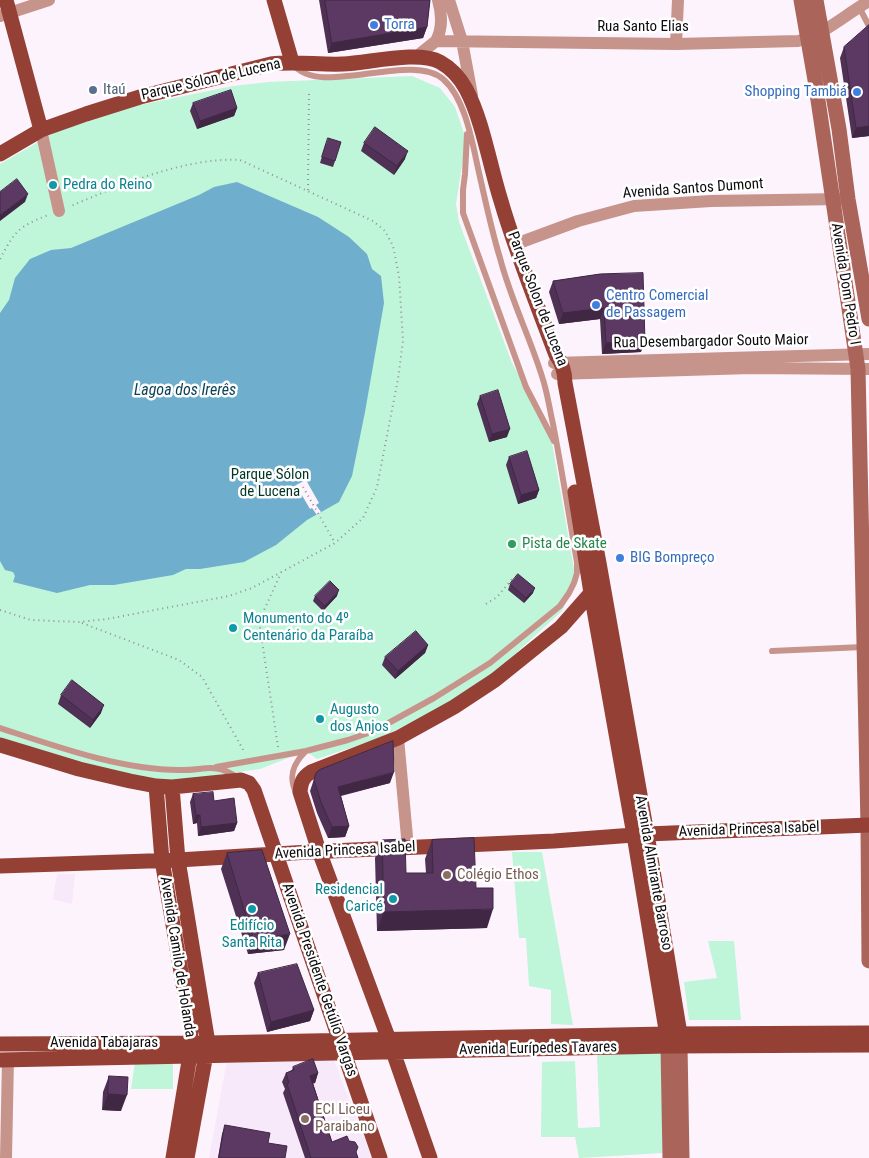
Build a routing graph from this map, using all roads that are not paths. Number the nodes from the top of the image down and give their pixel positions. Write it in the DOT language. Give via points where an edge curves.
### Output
graph roads {
  1 [pos="49,0"];
  2 [pos="274,0"];
  3 [pos="438,0"];
  4 [pos="449,0"];
  5 [pos="678,0"];
  6 [pos="801,0"];
  7 [pos="816,0"];
  8 [pos="864,4"];
  9 [pos="5,9"];
  10 [pos="869,26"];
  11 [pos="821,31"];
  12 [pos="807,39"];
  13 [pos="436,41"];
  14 [pos="462,41"];
  15 [pos="676,44"];
  16 [pos="416,57"];
  17 [pos="292,62"];
  18 [pos="474,106"];
  19 [pos="468,126"];
  20 [pos="41,130"];
  21 [pos="0,154"];
  22 [pos="832,199"];
  23 [pos="848,199"];
  24 [pos="59,210"];
  25 [pos="516,244"];
  26 [pos="869,319"];
  27 [pos="863,362"];
  28 [pos="559,366"];
  29 [pos="558,449"];
  30 [pos="597,592"];
  31 [pos="863,647"];
  32 [pos="772,651"];
  33 [pos="0,728"];
  34 [pos="398,738"];
  35 [pos="0,746"];
  36 [pos="306,752"];
  37 [pos="216,767"];
  38 [pos="179,770"];
  39 [pos="241,780"];
  40 [pos="156,786"];
  41 [pos="172,787"];
  42 [pos="306,810"];
  43 [pos="868,825"];
  44 [pos="640,834"];
  45 [pos="408,848"];
  46 [pos="319,851"];
  47 [pos="276,854"];
  48 [pos="162,860"];
  49 [pos="178,860"];
  50 [pos="0,866"];
  51 [pos="869,961"];
  52 [pos="869,1033"];
  53 [pos="674,1040"];
  54 [pos="0,1044"];
  55 [pos="869,1045"];
  56 [pos="391,1046"];
  57 [pos="341,1047"];
  58 [pos="191,1049"];
  59 [pos="207,1049"];
  60 [pos="4,1059"];
  61 [pos="6,1158"];
  62 [pos="173,1158"];
  63 [pos="187,1158"];
  64 [pos="380,1158"];
  65 [pos="430,1158"];
  66 [pos="670,1158"];
  67 [pos="682,1158"];
  1 -- 9 [label="street"];
  2 -- 17 [label="main road"];
  3 -- 13 [label="street" via="442,23"];
  4 -- 14 [label="street, Parque Solon de Lucena"];
  5 -- 15 [label="street"];
  6 -- 12 [label="main road, Avenida Dom Pedro I"];
  7 -- 11 [label="main road, Avenida Dom Pedro I"];
  8 -- 10 [label="lane"];
  8 -- 11 [label="street, Rua Santo Elias"];
  9 -- 20 [label="main road"];
  11 -- 12 [label="street, Rua Santo Elias"];
  11 -- 23 [label="main road, Avenida Dom Pedro I" via="841,128"];
  12 -- 15 [label="street, Rua Santo Elias"];
  12 -- 22 [label="main road, Avenida Dom Pedro I"];
  13 -- 14 [label="street"];
  13 -- 16 [label="street"];
  14 -- 15 [label="street, Rua Santo Elias"];
  14 -- 18 [label="street, Parque Solon de Lucena"];
  16 -- 17 [label="main road, Parque Sólon de Lucena" via="344,64"];
  16 -- 18 [label="main road, Parque Sólon de Lucena" via="439,62 451,69"];
  17 -- 19 [label="lane" via="298,70 312,76 343,77 426,70 443,79 453,92"];
  17 -- 20 [label="main road, Parque Sólon de Lucena" via="252,68 140,96"];
  18 -- 25 [label="main road, Parque Solon de Lucena"];
  19 -- 29 [label="lane" via="500,260 544,384"];
  19 -- 29 [label="lane" via="464,213 526,387"];
  20 -- 21 [label="main road"];
  20 -- 24 [label="street"];
  22 -- 23 [label="street, Avenida Santos Dumont"];
  22 -- 25 [label="street, Avenida Santos Dumont" via="634,206 578,221"];
  22 -- 27 [label="main road, Avenida Dom Pedro I"];
  23 -- 26 [label="main road, Avenida Dom Pedro I"];
  25 -- 28 [label="main road, Parque Solon de Lucena"];
  27 -- 28 [label="street, Rua Desembargador Souto Maior"];
  27 -- 31 [label="main road, Avenida Dom Pedro I"];
  28 -- 30 [label="main road"];
  29 -- 36 [label="lane" via="577,562 574,583 560,606 490,664 434,698 374,731"];
  30 -- 34 [label="main road" via="561,627 495,680"];
  30 -- 44 [label="main road, Avenida Almirante Barroso"];
  31 -- 32 [label="lane"];
  31 -- 43 [label="main road, Avenida Dom Pedro I"];
  33 -- 38 [label="lane" via="107,760 139,767"];
  34 -- 42 [label="main road" via="308,774 300,792"];
  34 -- 45 [label="street"];
  35 -- 40 [label="main road" via="79,769"];
  36 -- 37 [label="lane"];
  36 -- 42 [label="lane" via="294,764 292,776 293,786"];
  37 -- 38 [label="lane"];
  37 -- 39 [label="lane"];
  38 -- 41 [label="lane"];
  39 -- 41 [label="main road"];
  39 -- 47 [label="main road, Avenida Presidente Getúlio Vargas" via="254,790"];
  40 -- 41 [label="main road"];
  40 -- 48 [label="main road, Avenida Camilo de Holanda"];
  41 -- 49 [label="main road, Avenida Camilo de Holanda"];
  42 -- 46 [label="main road"];
  43 -- 44 [label="main road, Avenida Princesa Isabel"];
  43 -- 51 [label="main road, Avenida Dom Pedro I"];
  44 -- 45 [label="main road, Avenida Princesa Isabel"];
  44 -- 53 [label="main road, Avenida Almirante Barroso"];
  45 -- 46 [label="main road, Avenida Princesa Isabel"];
  46 -- 47 [label="main road, Avenida Princesa Isabel"];
  46 -- 56 [label="main road"];
  47 -- 49 [label="main road, Avenida Princesa Isabel"];
  47 -- 57 [label="main road, Avenida Presidente Getúlio Vargas"];
  48 -- 49 [label="main road, Avenida Princesa Isabel"];
  48 -- 50 [label="main road, Avenida Princesa Isabel"];
  48 -- 58 [label="main road, Avenida Camilo de Holanda" via="189,1014"];
  49 -- 59 [label="main road, Avenida Camilo de Holanda"];
  52 -- 53 [label="main road, Avenida Eurípedes Tavares"];
  53 -- 55 [label="main road, Avenida Eurípedes Tavares"];
  53 -- 56 [label="main road, Avenida Eurípedes Tavares"];
  53 -- 66 [label="main road, Avenida Almirante Barroso"];
  53 -- 67 [label="main road, Avenida Almirante Barroso"];
  54 -- 58 [label="main road, Avenida Tabajaras"];
  56 -- 57 [label="main road, Avenida Eurípedes Tavares"];
  56 -- 65 [label="main road"];
  57 -- 59 [label="main road, Avenida Eurípedes Tavares"];
  57 -- 64 [label="main road, Avenida Presidente Getúlio Vargas"];
  58 -- 59 [label="main road, Avenida Tabajaras"];
  58 -- 60 [label="main road, Avenida Tabajaras"];
  58 -- 62 [label="main road, Avenida Camilo de Holanda"];
  59 -- 63 [label="main road, Avenida Camilo de Holanda"];
  60 -- 61 [label="street"];
}
